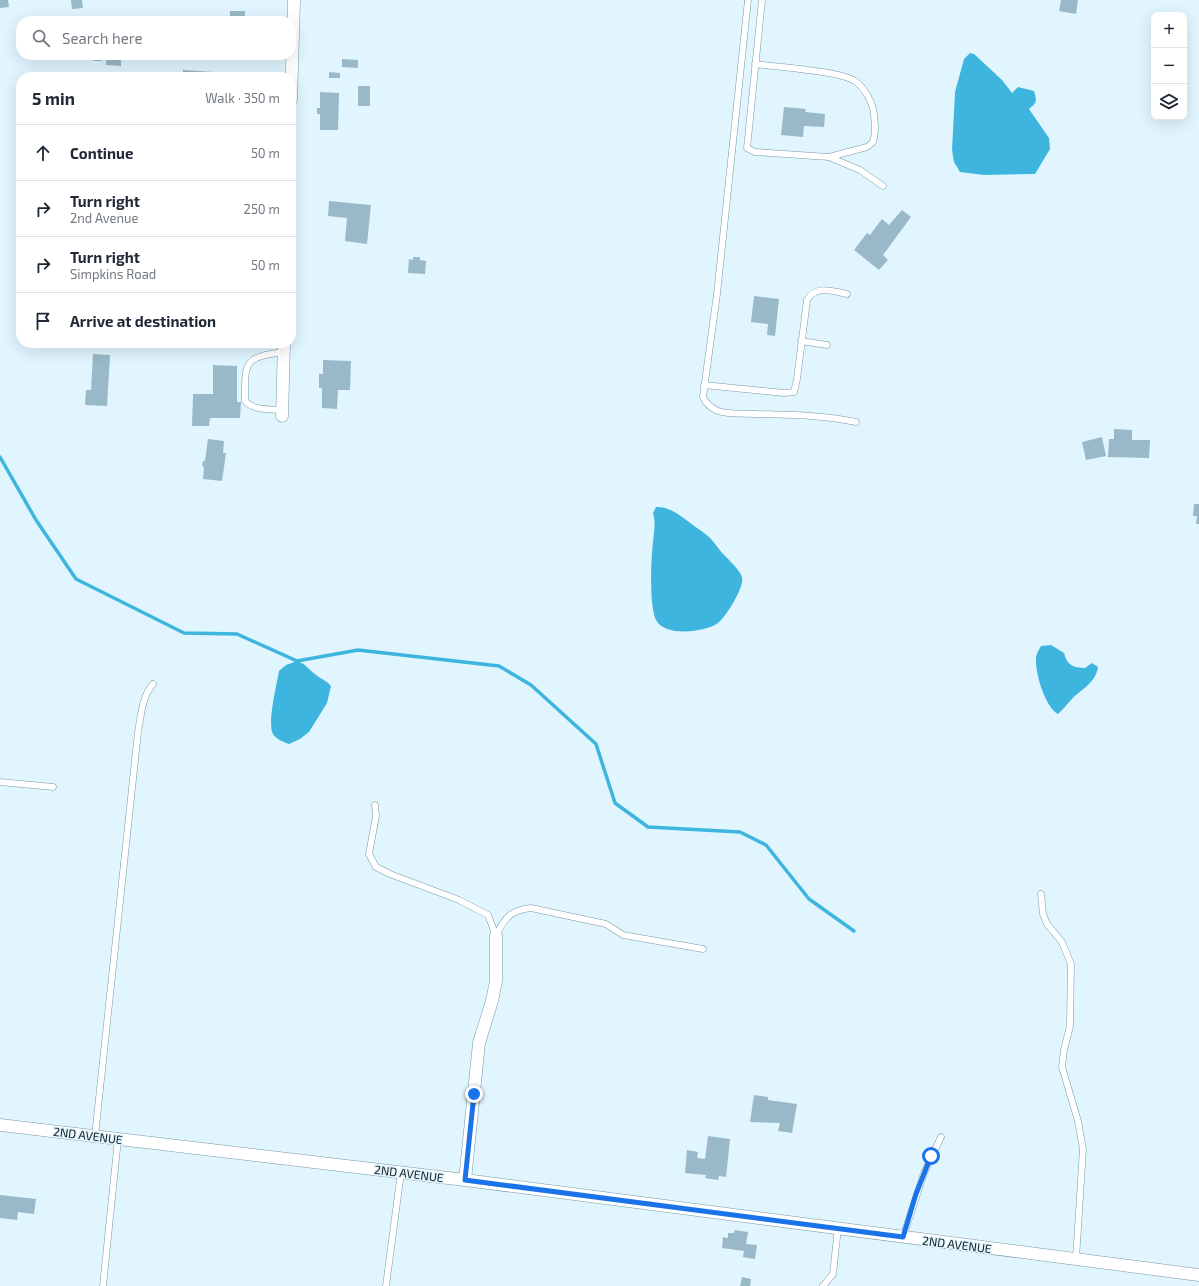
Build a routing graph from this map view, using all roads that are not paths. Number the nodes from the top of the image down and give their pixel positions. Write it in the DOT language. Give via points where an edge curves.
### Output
graph roads {
  1 [pos="294,0"];
  2 [pos="748,0"];
  3 [pos="762,0"];
  4 [pos="294,16"];
  5 [pos="292,60"];
  6 [pos="755,64"];
  7 [pos="292,72"];
  8 [pos="829,157"];
  9 [pos="882,186"];
  10 [pos="848,294"];
  11 [pos="801,341"];
  12 [pos="827,345"];
  13 [pos="284,348"];
  14 [pos="704,385"];
  15 [pos="283,413"];
  16 [pos="856,422"];
  17 [pos="153,684"];
  18 [pos="0,782"];
  19 [pos="53,787"];
  20 [pos="375,805"];
  21 [pos="1041,894"];
  22 [pos="496,936"];
  23 [pos="703,949"];
  24 [pos="0,1125"];
  25 [pos="95,1136"];
  26 [pos="941,1137"];
  27 [pos="118,1139"];
  28 [pos="401,1172"];
  29 [pos="465,1180"];
  30 [pos="838,1228"];
  31 [pos="903,1237"];
  32 [pos="1076,1259"];
  33 [pos="1199,1276"];
  34 [pos="103,1286"];
  35 [pos="386,1286"];
  36 [pos="823,1286"];
  1 -- 4 [label="street"];
  2 -- 14 [label="lane" via="717,294"];
  3 -- 6 [label="lane"];
  5 -- 7 [label="street"];
  6 -- 8 [label="lane" via="747,148 755,152"];
  6 -- 8 [label="lane" via="848,78 856,82 866,94 873,108 873,142 867,147"];
  8 -- 9 [label="lane" via="860,170"];
  10 -- 11 [label="lane" via="824,290 811,293 804,310"];
  11 -- 12 [label="lane"];
  11 -- 14 [label="lane" via="794,392"];
  13 -- 15 [label="street"];
  13 -- 15 [label="lane" via="252,360 247,364 245,372 245,401 257,408"];
  14 -- 16 [label="lane" via="703,397 706,404 719,411 816,416"];
  17 -- 25 [label="lane" via="148,690 138,732"];
  18 -- 19 [label="lane"];
  20 -- 22 [label="lane" via="376,816 369,854 376,867 459,900 488,915"];
  21 -- 32 [label="lane" via="1047,924 1062,942 1070,964 1070,1026 1062,1067 1078,1121 1083,1149"];
  22 -- 23 [label="lane" via="508,917 518,909 531,908 606,924 623,935"];
  22 -- 29 [label="street" via="496,981 479,1043"];
  24 -- 25 [label="street, 2ND AVENUE"];
  25 -- 27 [label="street, 2ND AVENUE"];
  26 -- 31 [label="lane" via="924,1173"];
  27 -- 28 [label="street, 2ND AVENUE"];
  27 -- 34 [label="lane"];
  28 -- 29 [label="street, 2ND AVENUE"];
  28 -- 35 [label="lane"];
  29 -- 30 [label="street, 2ND AVENUE"];
  30 -- 31 [label="street, 2ND AVENUE"];
  30 -- 36 [label="lane" via="832,1274"];
  31 -- 32 [label="street, 2ND AVENUE"];
  32 -- 33 [label="street, 2ND AVENUE"];
}
